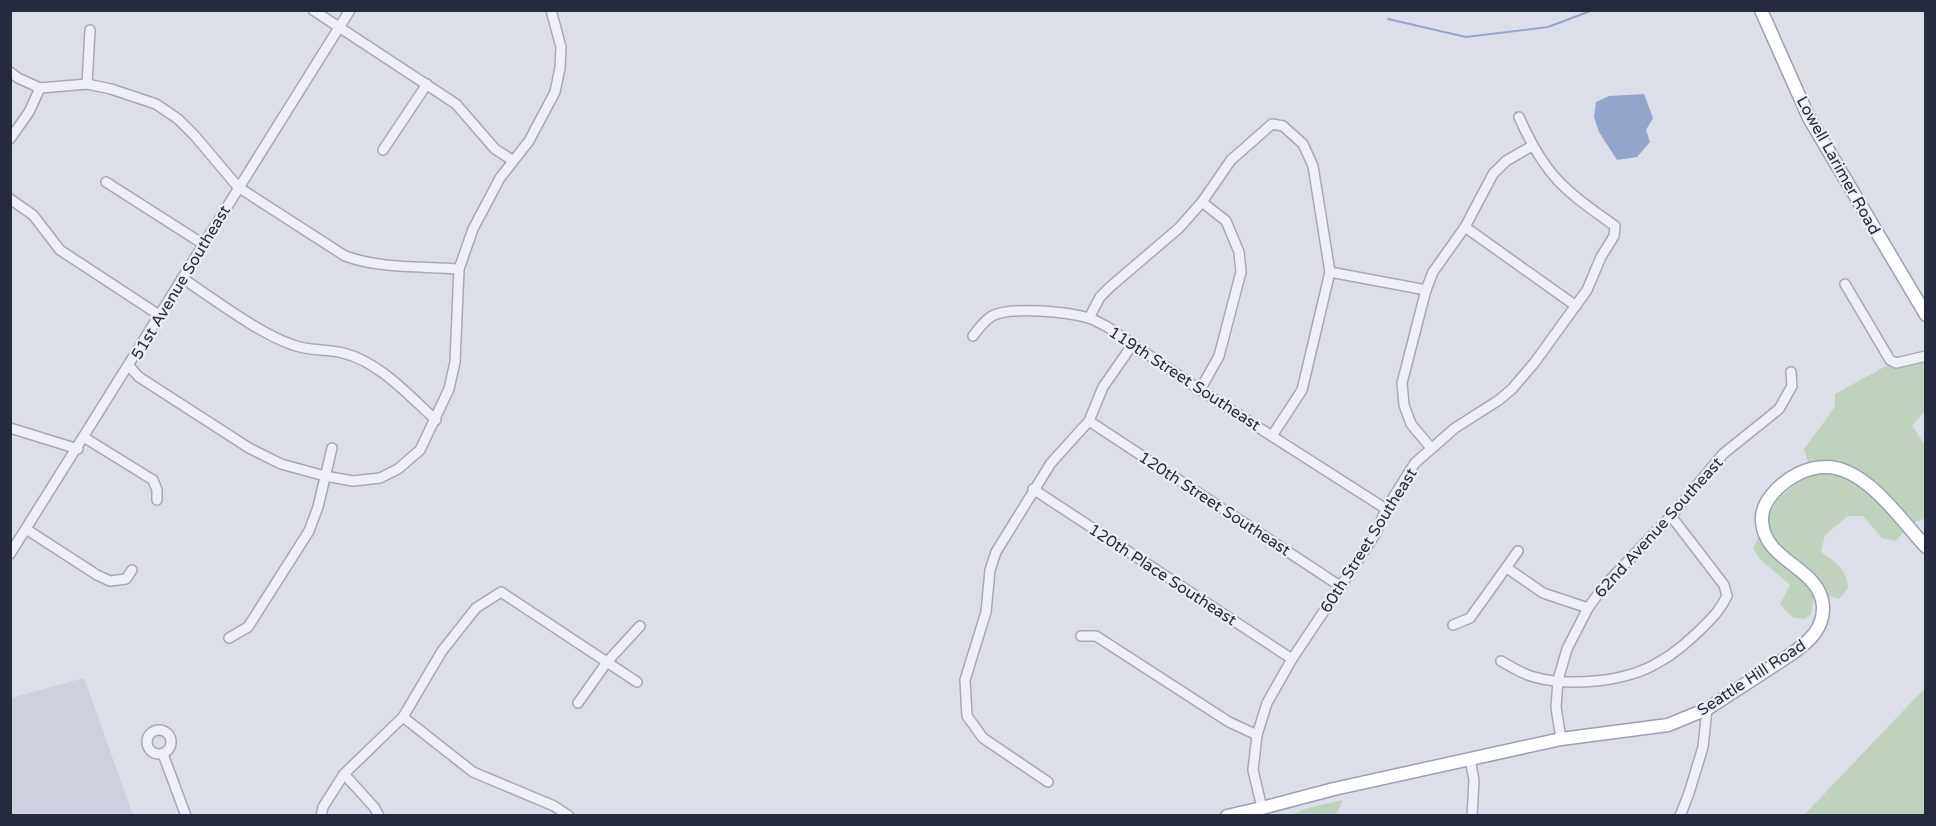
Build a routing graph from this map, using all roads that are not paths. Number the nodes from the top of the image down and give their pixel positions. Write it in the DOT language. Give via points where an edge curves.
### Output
graph roads {
  1 [pos="313,10"];
  2 [pos="350,10"];
  3 [pos="551,10"];
  4 [pos="1761,10"];
  5 [pos="339,27"];
  6 [pos="90,30"];
  7 [pos="10,72"];
  8 [pos="87,84"];
  9 [pos="427,84"];
  10 [pos="40,88"];
  11 [pos="1519,117"];
  12 [pos="10,139"];
  13 [pos="1532,146"];
  14 [pos="383,150"];
  15 [pos="512,160"];
  16 [pos="106,182"];
  17 [pos="238,187"];
  18 [pos="10,199"];
  19 [pos="1202,202"];
  20 [pos="1465,227"];
  21 [pos="203,244"];
  22 [pos="459,269"];
  23 [pos="1330,272"];
  24 [pos="182,278"];
  25 [pos="1845,284"];
  26 [pos="1426,290"];
  27 [pos="1576,306"];
  28 [pos="159,315"];
  29 [pos="1926,315"];
  30 [pos="1089,318"];
  31 [pos="973,336"];
  32 [pos="1132,344"];
  33 [pos="1926,356"];
  34 [pos="129,366"];
  35 [pos="1791,372"];
  36 [pos="1200,390"];
  37 [pos="436,420"];
  38 [pos="1089,421"];
  39 [pos="10,428"];
  40 [pos="1272,436"];
  41 [pos="85,438"];
  42 [pos="332,448"];
  43 [pos="1431,448"];
  44 [pos="78,449"];
  45 [pos="325,476"];
  46 [pos="1033,489"];
  47 [pos="157,500"];
  48 [pos="1386,509"];
  49 [pos="1671,516"];
  50 [pos="26,529"];
  51 [pos="1926,547"];
  52 [pos="1518,551"];
  53 [pos="10,554"];
  54 [pos="1507,568"];
  55 [pos="132,570"];
  56 [pos="1340,586"];
  57 [pos="1588,608"];
  58 [pos="1453,625"];
  59 [pos="640,626"];
  60 [pos="1081,636"];
  61 [pos="229,638"];
  62 [pos="1292,659"];
  63 [pos="1501,661"];
  64 [pos="607,662"];
  65 [pos="1558,680"];
  66 [pos="637,682"];
  67 [pos="578,703"];
  68 [pos="1707,709"];
  69 [pos="403,717"];
  70 [pos="1257,735"];
  71 [pos="1561,739"];
  72 [pos="163,754"];
  73 [pos="1470,759"];
  74 [pos="344,774"];
  75 [pos="1048,782"];
  76 [pos="554,806"];
  77 [pos="1262,808"];
  78 [pos="186,816"];
  79 [pos="321,816"];
  80 [pos="379,816"];
  81 [pos="549,816"];
  82 [pos="569,816"];
  83 [pos="1227,816"];
  84 [pos="1472,816"];
  85 [pos="1680,816"];
  1 -- 5 [label="street"];
  2 -- 5 [label="street, 51st Avenue Southeast"];
  3 -- 15 [label="street" via="561,46 555,92 529,141"];
  4 -- 29 [label="main road, Lowell Larimer Road" via="1809,118"];
  5 -- 9 [label="street"];
  5 -- 17 [label="street, 51st Avenue Southeast"];
  6 -- 8 [label="street"];
  7 -- 10 [label="street"];
  8 -- 10 [label="street"];
  8 -- 17 [label="street" via="156,104 178,119"];
  9 -- 14 [label="street"];
  9 -- 15 [label="street" via="456,104 495,149"];
  10 -- 12 [label="street"];
  11 -- 13 [label="street"];
  13 -- 20 [label="street" via="1493,174"];
  13 -- 27 [label="street, 60th Street Southeast" via="1554,179 1615,226 1614,236"];
  15 -- 22 [label="street" via="473,229"];
  16 -- 21 [label="street"];
  17 -- 21 [label="street, 51st Avenue Southeast"];
  17 -- 22 [label="street" via="345,256 361,262"];
  18 -- 28 [label="street" via="33,215 60,250"];
  19 -- 23 [label="street" via="1231,160 1272,124 1283,126 1303,144 1313,166"];
  19 -- 30 [label="street" via="1179,228 1100,297"];
  19 -- 36 [label="street" via="1226,221 1239,252 1240,272 1219,356"];
  20 -- 26 [label="street" via="1432,272"];
  20 -- 27 [label="street"];
  21 -- 24 [label="street, 51st Avenue Southeast"];
  22 -- 37 [label="street" via="455,362"];
  23 -- 26 [label="street"];
  23 -- 40 [label="street" via="1302,390"];
  24 -- 28 [label="street, 51st Avenue Southeast"];
  24 -- 37 [label="street" via="293,345 343,353 368,363"];
  25 -- 33 [label="street" via="1890,360 1896,363"];
  26 -- 43 [label="street" via="1402,383 1411,424"];
  27 -- 43 [label="street, 60th Street Southeast" via="1512,389"];
  28 -- 34 [label="street, 51st Avenue Southeast"];
  30 -- 31 [label="street, 119th Street Southeast" via="1011,310 993,316"];
  30 -- 32 [label="street, 119th Street Southeast"];
  32 -- 36 [label="street, 119th Street Southeast"];
  32 -- 38 [label="street" via="1103,387"];
  34 -- 41 [label="street, 51st Avenue Southeast"];
  34 -- 45 [label="street" via="249,448 281,464"];
  35 -- 49 [label="street, 62nd Avenue Southeast" via="1792,386 1779,409 1723,454"];
  36 -- 40 [label="street, 119th Street Southeast"];
  37 -- 45 [label="street" via="420,450 380,478 353,481"];
  38 -- 46 [label="street"];
  38 -- 56 [label="street, 120th Street Southeast"];
  39 -- 44 [label="street"];
  40 -- 48 [label="street, 119th Street Southeast"];
  41 -- 44 [label="street, 51st Avenue Southeast"];
  41 -- 47 [label="street" via="153,480"];
  42 -- 45 [label="street"];
  43 -- 48 [label="street, 60th Street Southeast" via="1415,464"];
  44 -- 50 [label="street, 51st Avenue Southeast"];
  45 -- 61 [label="street" via="309,531 248,627"];
  46 -- 62 [label="street, 120th Place Southeast"];
  46 -- 75 [label="street" via="996,552 986,612 965,680 967,716 983,738"];
  48 -- 56 [label="street, 60th Street Southeast" via="1376,533"];
  49 -- 57 [label="street, 62nd Avenue Southeast" via="1624,563"];
  49 -- 65 [label="street" via="1724,585 1728,596 1721,609 1684,645 1658,663 1602,680"];
  50 -- 53 [label="street, 51st Avenue Southeast"];
  50 -- 55 [label="street" via="110,581 126,579"];
  51 -- 68 [label="main road, Seattle Hill Road" via="1877,493 1851,474 1828,466 1814,467 1783,483 1763,507 1765,538 1815,585 1823,604 1821,622 1806,644"];
  52 -- 54 [label="street"];
  54 -- 57 [label="street" via="1543,593"];
  54 -- 58 [label="street" via="1470,618"];
  56 -- 62 [label="street, 60th Street Southeast"];
  57 -- 65 [label="street, 62nd Avenue Southeast" via="1567,649"];
  59 -- 64 [label="street"];
  60 -- 70 [label="street" via="1096,636 1228,722"];
  62 -- 70 [label="street, 60th Street Southeast" via="1267,703"];
  63 -- 65 [label="street" via="1534,677"];
  64 -- 66 [label="street"];
  64 -- 67 [label="street"];
  64 -- 69 [label="street" via="501,592 477,608 442,651"];
  65 -- 71 [label="street, 62nd Avenue Southeast" via="1556,707"];
  68 -- 71 [label="main road, Seattle Hill Road" via="1668,725"];
  68 -- 85 [label="street" via="1703,747"];
  69 -- 74 [label="street"];
  69 -- 76 [label="street" via="472,772"];
  70 -- 77 [label="street, 60th Street Southeast" via="1253,770"];
  71 -- 73 [label="main road, Seattle Hill Road"];
  72 -- 78 [label="street"];
  73 -- 77 [label="main road, Seattle Hill Road"];
  73 -- 84 [label="street" via="1474,780"];
  74 -- 79 [label="street"];
  74 -- 80 [label="street"];
  76 -- 81 [label="street"];
  76 -- 82 [label="street"];
  77 -- 83 [label="main road, Seattle Hill Road"];
}
